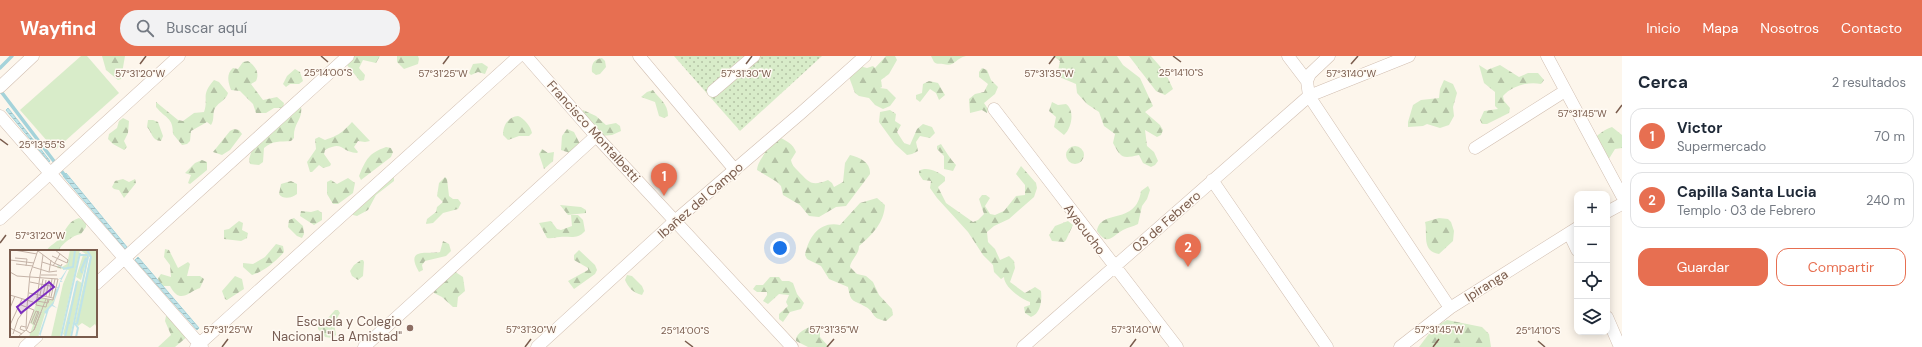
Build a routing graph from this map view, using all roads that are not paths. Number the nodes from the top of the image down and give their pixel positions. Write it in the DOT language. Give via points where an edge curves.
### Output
graph roads {
  1 [pos="33,56"];
  2 [pos="179,56"];
  3 [pos="348,56"];
  4 [pos="518,56"];
  5 [pos="526,56"];
  6 [pos="639,56"];
  7 [pos="754,56"];
  8 [pos="865,56"];
  9 [pos="1288,56"];
  10 [pos="1329,56"];
  11 [pos="1409,56"];
  12 [pos="1546,56"];
  13 [pos="1307,81"];
  14 [pos="0,87"];
  15 [pos="713,90"];
  16 [pos="1565,91"];
  17 [pos="1309,96"];
  18 [pos="994,110"];
  19 [pos="0,116"];
  20 [pos="596,136"];
  21 [pos="1475,148"];
  22 [pos="735,170"];
  23 [pos="51,173"];
  24 [pos="1212,180"];
  25 [pos="1622,196"];
  26 [pos="1622,204"];
  27 [pos="1610,210"];
  28 [pos="0,219"];
  29 [pos="676,220"];
  30 [pos="1573,230"];
  31 [pos="125,258"];
  32 [pos="1114,267"];
  33 [pos="97,283"];
  34 [pos="1450,308"];
  35 [pos="1610,324"];
  36 [pos="36,337"];
  37 [pos="199,346"];
  38 [pos="25,347"];
  39 [pos="364,347"];
  40 [pos="537,347"];
  41 [pos="792,347"];
  42 [pos="1023,347"];
  43 [pos="1177,347"];
  44 [pos="1327,347"];
  45 [pos="1400,347"];
  46 [pos="1620,347"];
  1 -- 14 [label="street"];
  2 -- 23 [label="street"];
  3 -- 31 [label="street"];
  4 -- 37 [label="street"];
  5 -- 20 [label="street, Francisco Montalbetti"];
  6 -- 22 [label="street"];
  7 -- 15 [label="street"];
  8 -- 22 [label="street, Ibañez del Campo"];
  9 -- 13 [label="street"];
  10 -- 13 [label="street" via="1310,74"];
  11 -- 17 [label="street, 03 de Febrero"];
  12 -- 16 [label="street"];
  13 -- 17 [label="street"];
  16 -- 21 [label="street"];
  16 -- 25 [label="street"];
  17 -- 24 [label="street, 03 de Febrero"];
  17 -- 34 [label="street"];
  18 -- 32 [label="street, Ayacucho"];
  19 -- 23 [label="street"];
  20 -- 29 [label="street, Francisco Montalbetti"];
  20 -- 39 [label="street"];
  22 -- 29 [label="street, Ibañez del Campo"];
  23 -- 28 [label="street"];
  23 -- 31 [label="street"];
  24 -- 32 [label="street, 03 de Febrero"];
  24 -- 44 [label="street"];
  26 -- 27 [label="street"];
  29 -- 40 [label="street, Ibañez del Campo"];
  29 -- 41 [label="street, Francisco Montalbetti"];
  30 -- 34 [label="street, Ipiranga"];
  31 -- 33 [label="street"];
  31 -- 37 [label="street"];
  32 -- 42 [label="street, 03 de Febrero"];
  32 -- 43 [label="street, Ayacucho"];
  34 -- 45 [label="street, Ipiranga"];
  35 -- 46 [label="street"];
  36 -- 38 [label="street"];
}
